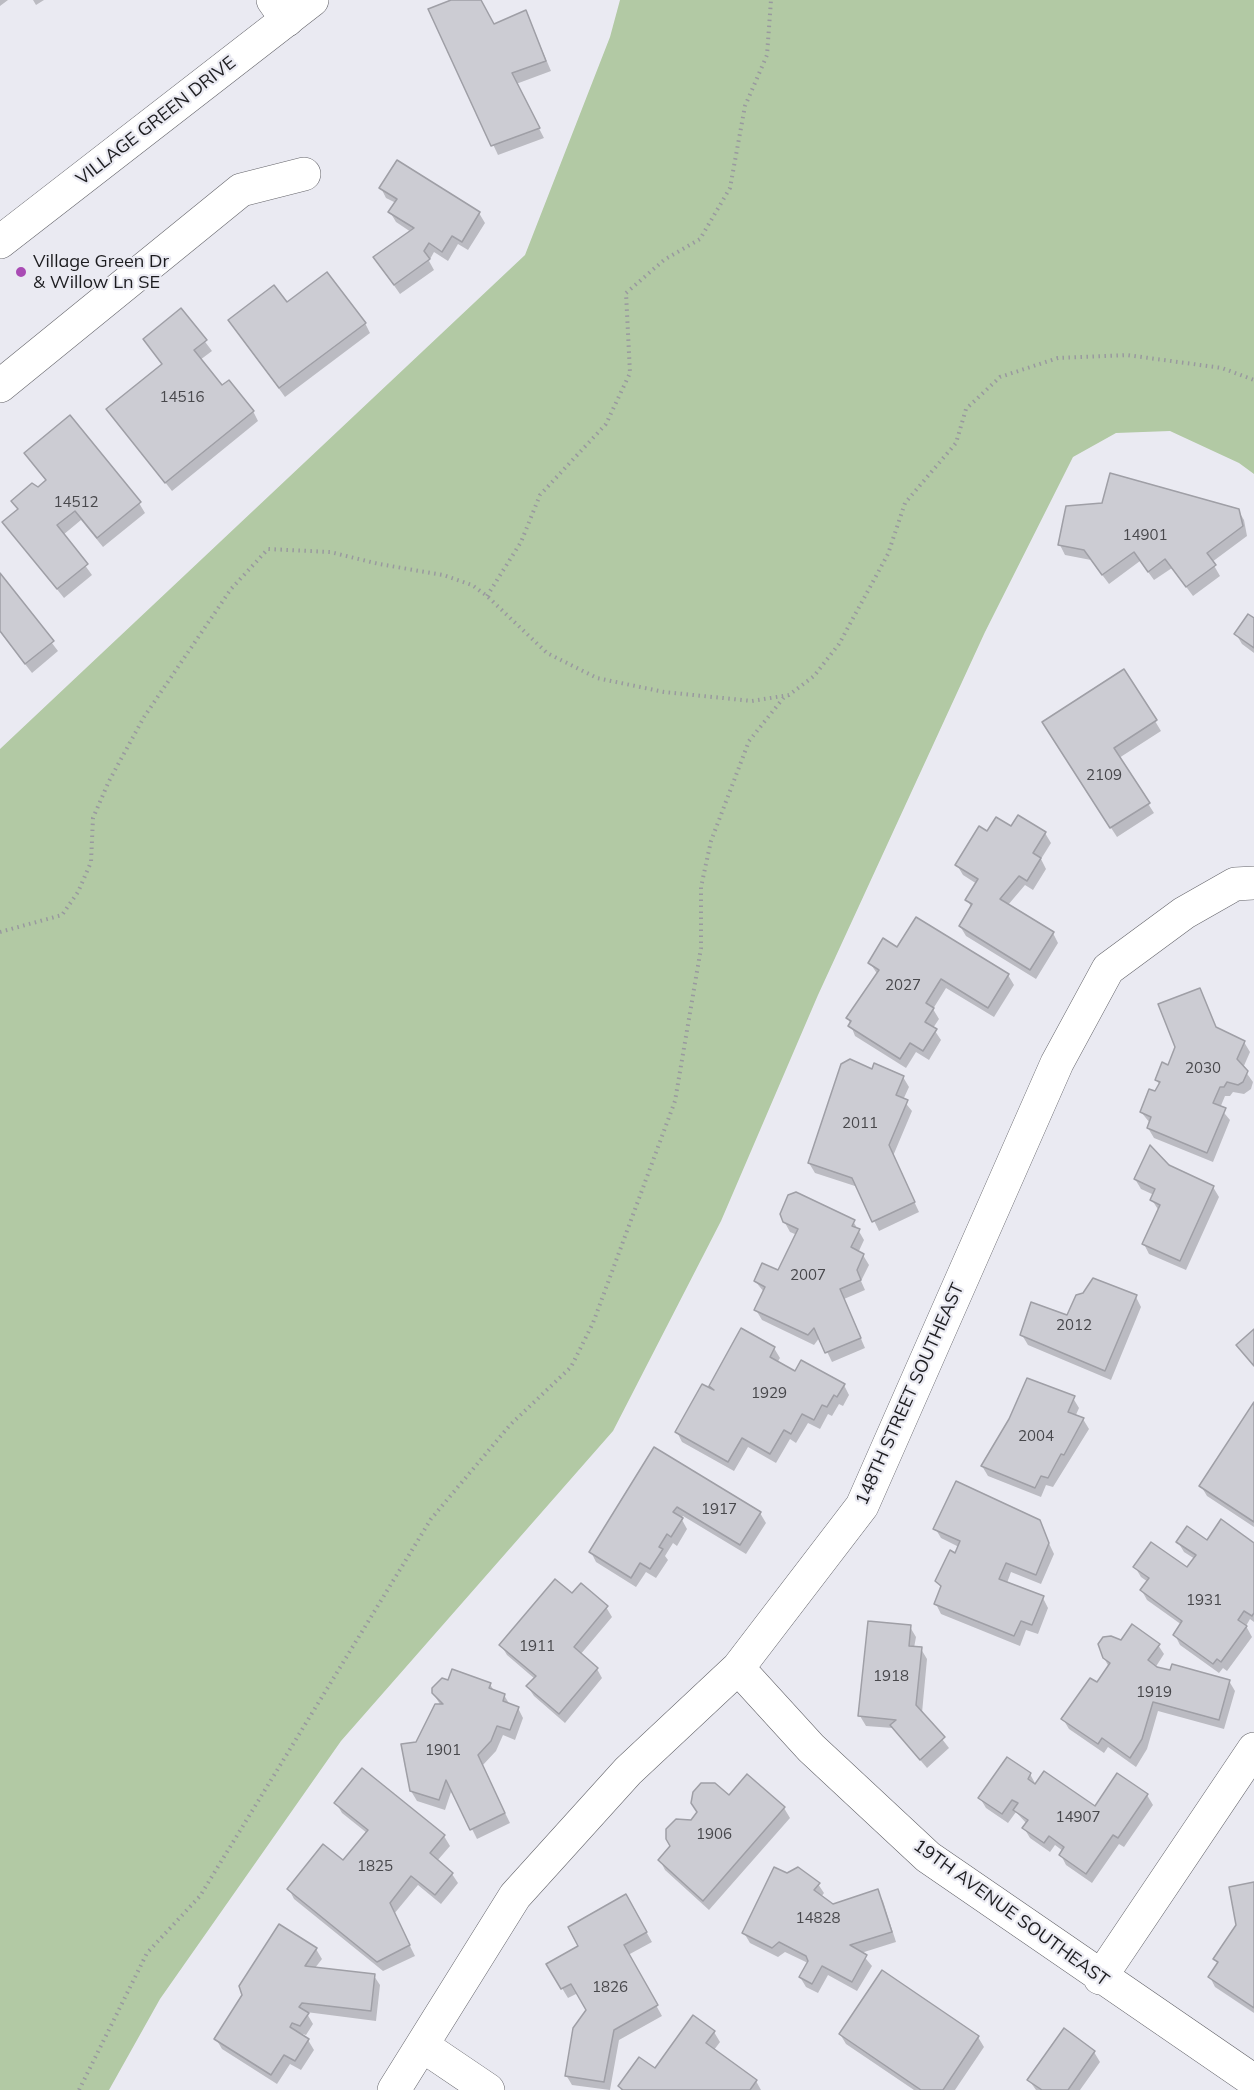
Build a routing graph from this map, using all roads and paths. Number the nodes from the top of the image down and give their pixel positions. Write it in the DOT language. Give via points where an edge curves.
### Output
graph roads {
  1 [pos="312,0"];
  2 [pos="771,0"];
  3 [pos="280,10"];
  4 [pos="304,174"];
  5 [pos="0,242"];
  6 [pos="1254,380"];
  7 [pos="0,386"];
  8 [pos="487,596"];
  9 [pos="786,696"];
  10 [pos="1245,883"];
  11 [pos="0,932"];
  12 [pos="738,1668"];
  13 [pos="1254,1749"];
  14 [pos="1100,1978"];
  15 [pos="423,2046"];
  16 [pos="1254,2081"];
  17 [pos="79,2090"];
  18 [pos="394,2090"];
  19 [pos="488,2090"];
  1 -- 3 [label="street, VILLAGE GREEN DRIVE"];
  2 -- 8 [label="path" via="767,55 745,106 730,188 700,239 664,260 626,293 630,373 606,424 540,495 521,542"];
  3 -- 5 [label="street, VILLAGE GREEN DRIVE"];
  4 -- 7 [label="street" via="241,190"];
  6 -- 9 [label="path" via="1222,368 1127,355 1058,358 1000,377 966,409 956,444 905,503 888,554 839,644 814,676"];
  8 -- 9 [label="path" via="547,653 597,678 664,692 752,701"];
  8 -- 11 [label="path" via="472,585 443,575 330,552 268,549 231,589 144,717 93,818 91,862 62,915"];
  9 -- 17 [label="path" via="749,741 711,841 701,886 701,948 675,1101 616,1263 571,1367 510,1425 431,1519 200,1896 147,1953"];
  10 -- 12 [label="street, 148TH STREET SOUTHEAST" via="1184,913 1108,969 1057,1063 862,1506"];
  12 -- 14 [label="street, 19TH AVENUE SOUTHEAST" via="811,1748 928,1857"];
  12 -- 15 [label="street, 148TH STREET SOUTHEAST" via="628,1772 515,1896"];
  13 -- 14 [label="street"];
  14 -- 16 [label="street, 19TH AVENUE SOUTHEAST"];
  15 -- 18 [label="street, 148TH STREET SOUTHEAST"];
  15 -- 19 [label="street"];
}
